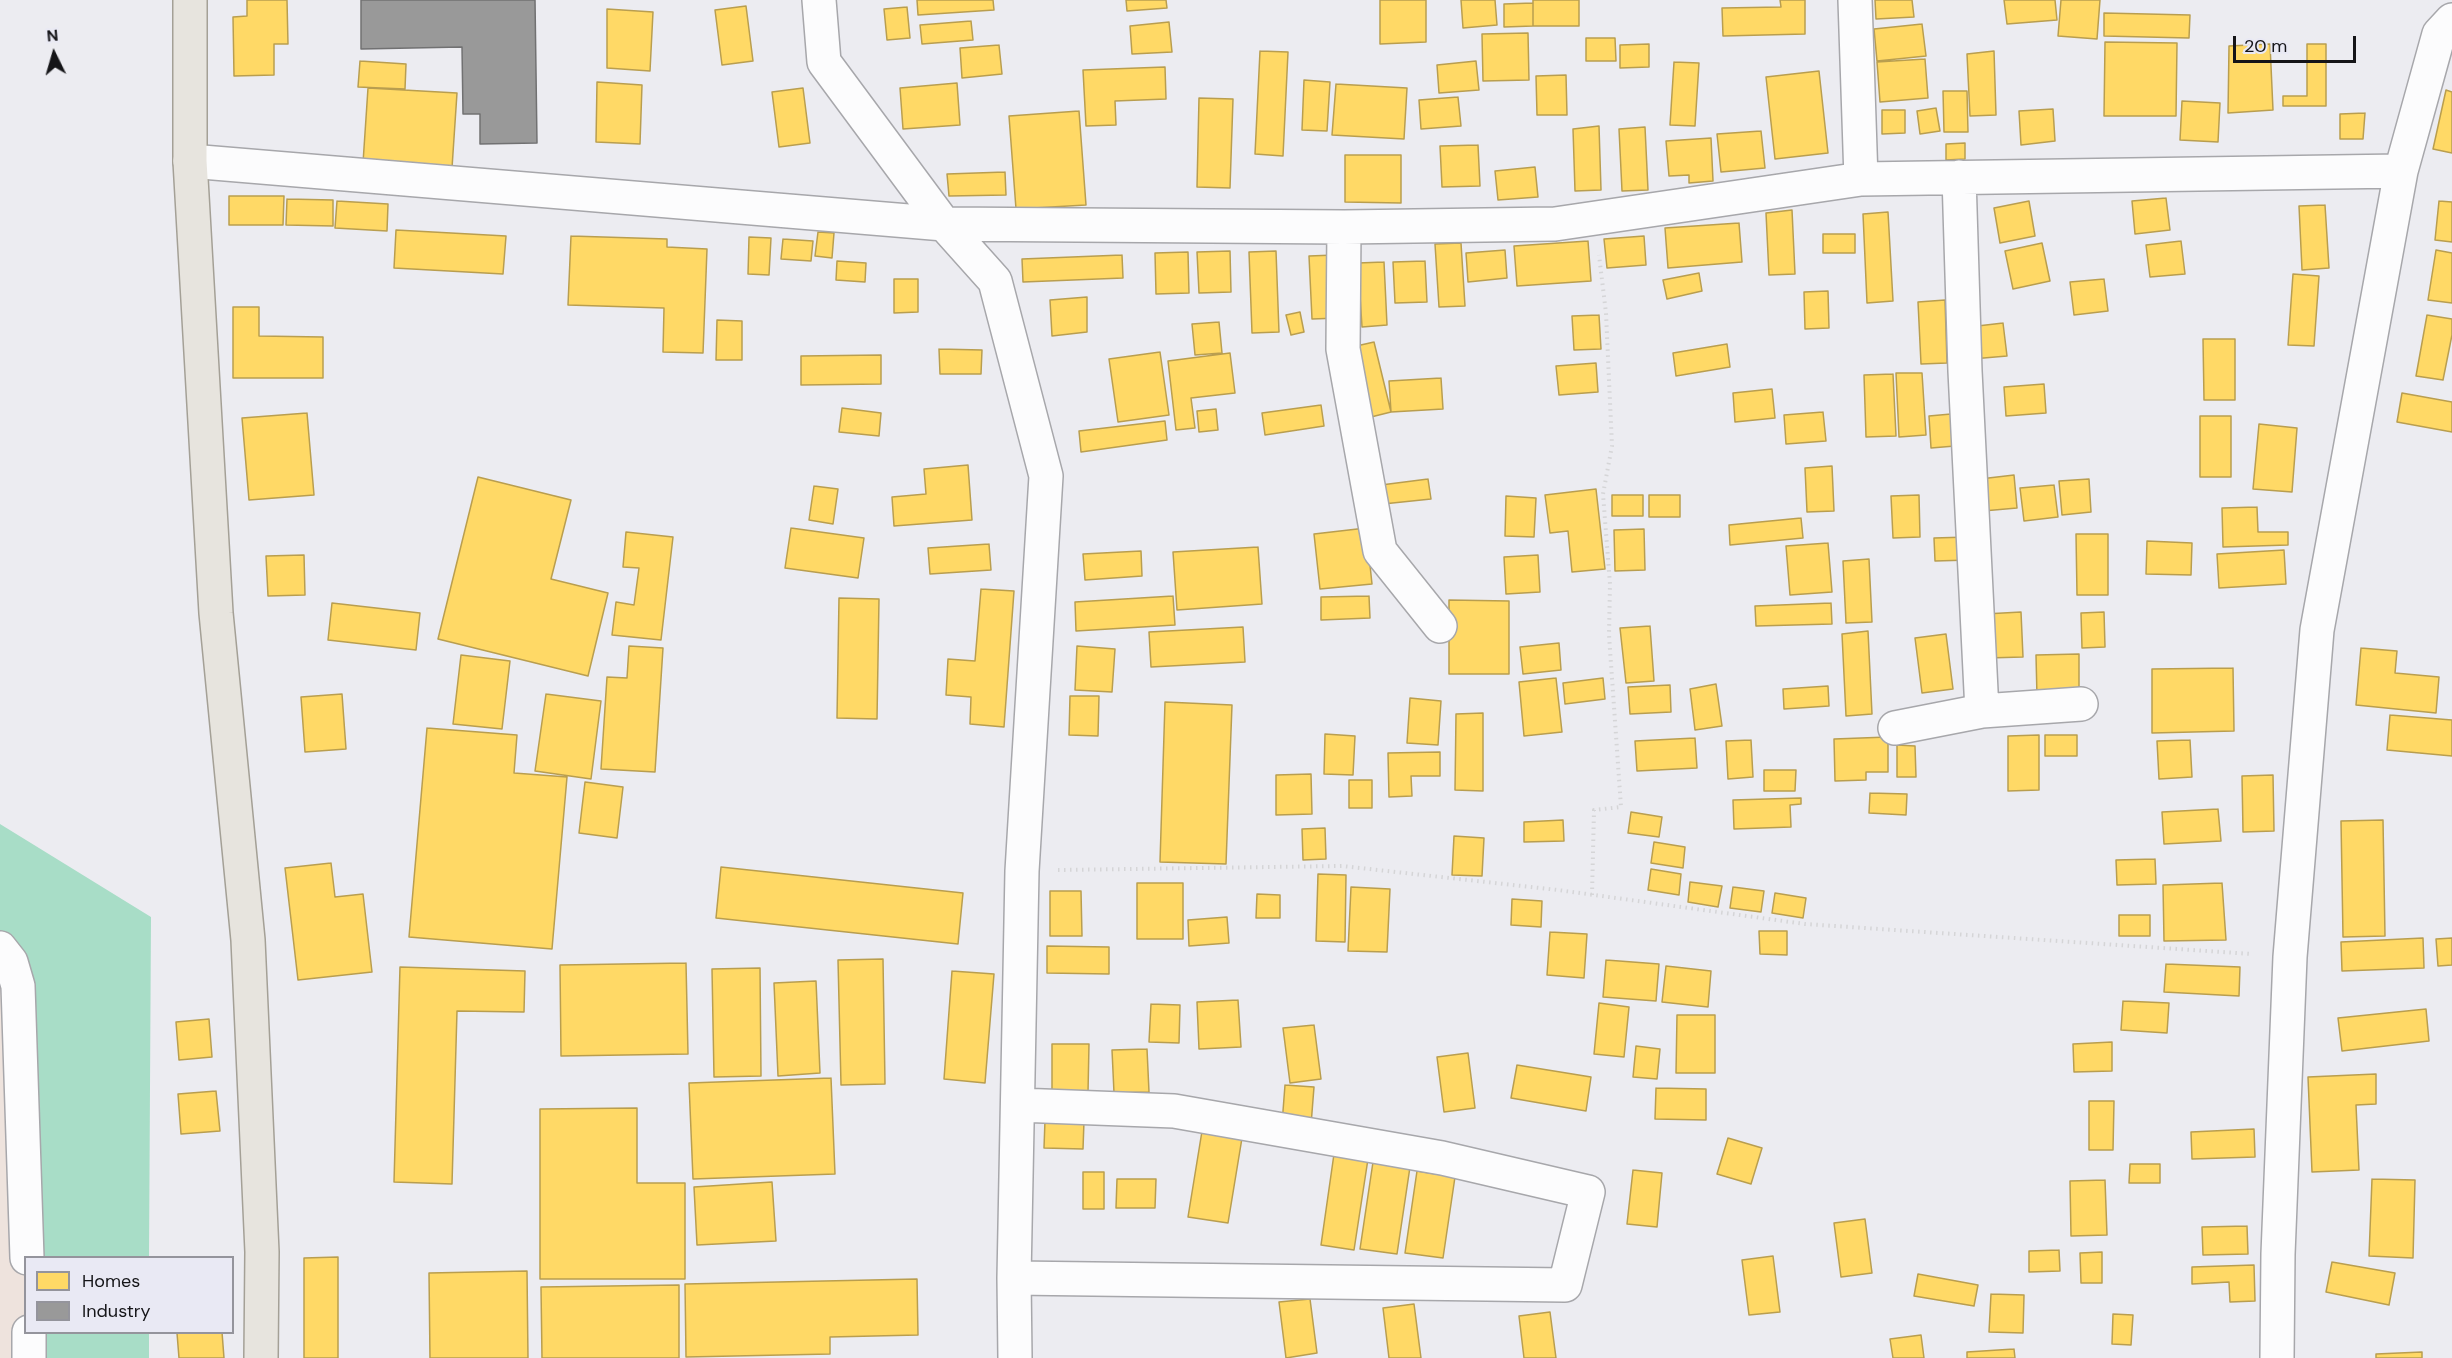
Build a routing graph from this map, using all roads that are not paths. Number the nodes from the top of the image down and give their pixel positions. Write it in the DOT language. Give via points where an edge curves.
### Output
graph roads {
  1 [pos="190,0"];
  2 [pos="819,0"];
  3 [pos="1855,0"];
  4 [pos="2452,20"];
  5 [pos="190,161"];
  6 [pos="2401,171"];
  7 [pos="1959,177"];
  8 [pos="1861,179"];
  9 [pos="944,224"];
  10 [pos="1344,227"];
  11 [pos="1440,626"];
  12 [pos="2081,704"];
  13 [pos="1982,711"];
  14 [pos="1895,728"];
  15 [pos="0,948"];
  16 [pos="1018,1105"];
  17 [pos="27,1256"];
  18 [pos="1014,1278"];
  19 [pos="29,1334"];
  20 [pos="29,1358"];
  21 [pos="261,1358"];
  22 [pos="1015,1358"];
  23 [pos="2277,1358"];
  1 -- 5 [label="main road"];
  2 -- 9 [label="street" via="824,62"];
  3 -- 8 [label="street"];
  4 -- 6 [label="street" via="2439,34"];
  5 -- 9 [label="street"];
  5 -- 21 [label="main road" via="216,613 248,940 262,1252"];
  6 -- 7 [label="street"];
  6 -- 23 [label="street" via="2317,630 2290,957"];
  7 -- 8 [label="street"];
  7 -- 13 [label="street"];
  8 -- 10 [label="street" via="1556,224"];
  9 -- 10 [label="street"];
  9 -- 16 [label="street" via="995,281 1046,476 1022,871"];
  10 -- 11 [label="street" via="1343,350 1380,551"];
  12 -- 13 [label="street"];
  13 -- 14 [label="street"];
  15 -- 17 [label="street" via="11,962 18,986"];
  16 -- 18 [label="street"];
  16 -- 18 [label="street" via="1174,1110 1442,1158 1588,1192 1565,1285"];
  18 -- 22 [label="street"];
  19 -- 20 [label="street"];
}
